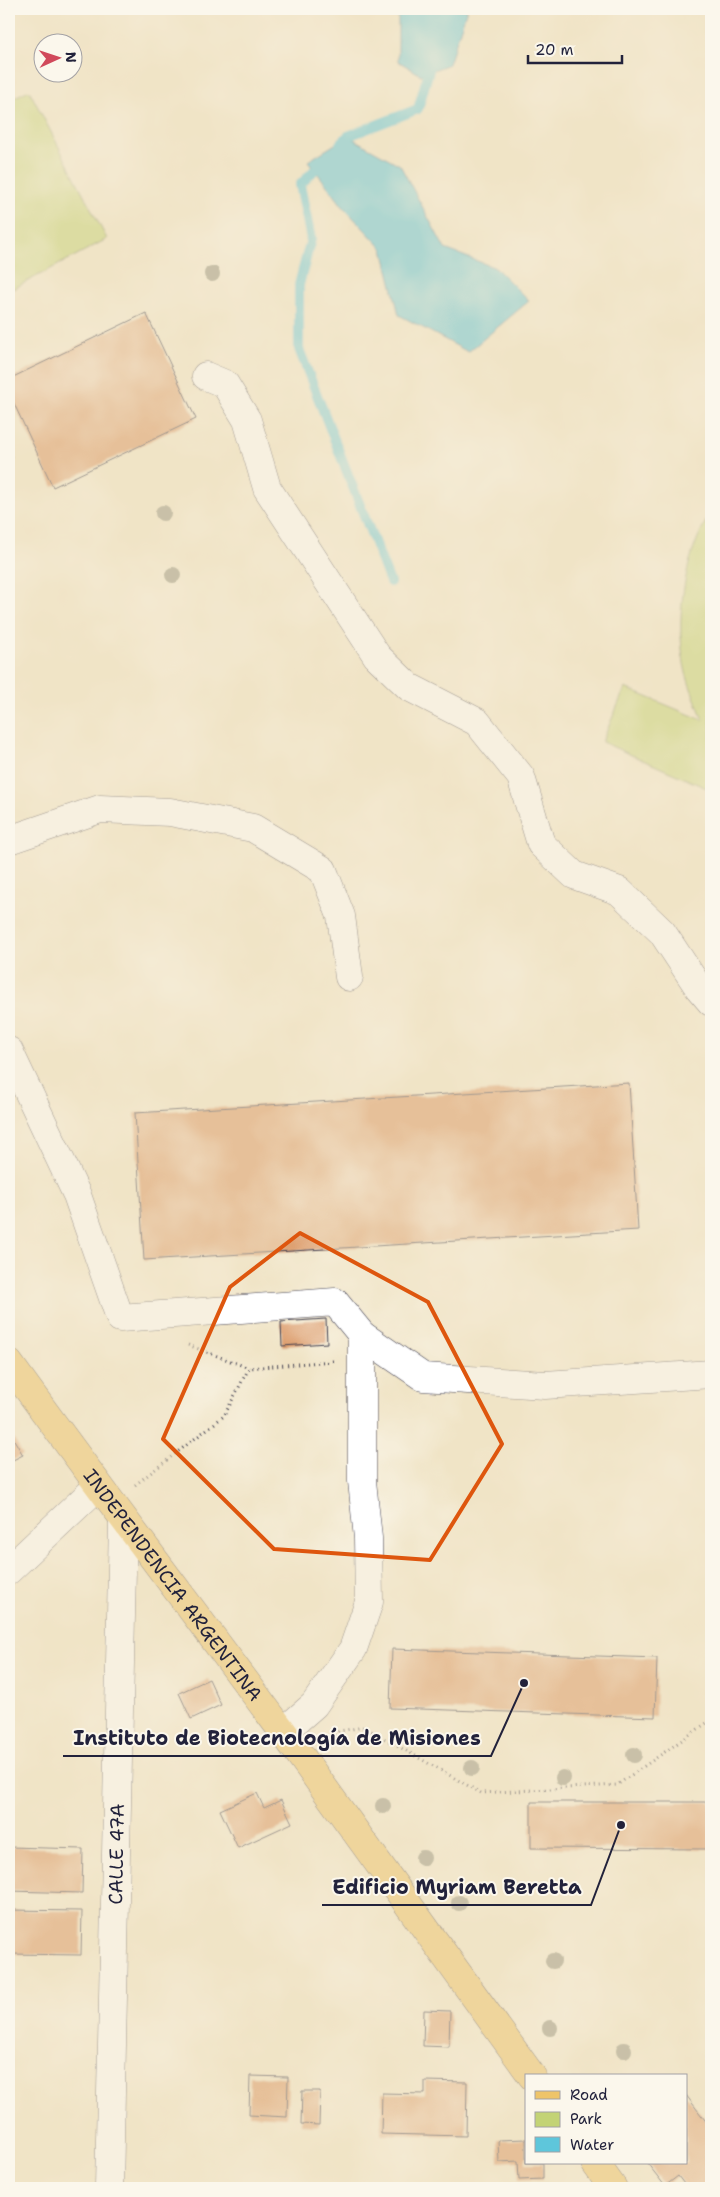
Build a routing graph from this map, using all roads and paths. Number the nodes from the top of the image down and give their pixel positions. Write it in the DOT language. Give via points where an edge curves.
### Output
graph roads {
  1 [pos="206,376"];
  2 [pos="13,455"];
  3 [pos="9,461"];
  4 [pos="9,632"];
  5 [pos="9,712"];
  6 [pos="9,840"];
  7 [pos="349,977"];
  8 [pos="711,1002"];
  9 [pos="9,1052"];
  10 [pos="362,1347"];
  11 [pos="9,1363"];
  12 [pos="711,1374"];
  13 [pos="110,1503"];
  14 [pos="9,1570"];
  15 [pos="711,1720"];
  16 [pos="283,1732"];
  17 [pos="302,1758"];
  18 [pos="531,2074"];
  19 [pos="596,2164"];
  20 [pos="109,2188"];
  21 [pos="613,2188"];
  1 -- 8 [label="street" via="225,384 247,420 267,488 377,656 409,687 478,722 521,777 541,844 574,875 619,891 662,932"];
  2 -- 3 [label="path"];
  4 -- 5 [label="path" via="13,657"];
  6 -- 7 [label="street" via="100,809 170,812 253,828 324,870 341,916"];
  9 -- 10 [label="street" via="77,1195 120,1318 335,1302"];
  10 -- 12 [label="street" via="423,1377 545,1386"];
  10 -- 13 [label="path" via="248,1368 224,1416"];
  10 -- 16 [label="street" via="362,1481 368,1538 369,1602 353,1649 314,1705"];
  11 -- 13 [label="main road, INDEPENDENCIA ARGENTINA"];
  13 -- 14 [label="street"];
  13 -- 16 [label="main road, INDEPENDENCIA ARGENTINA"];
  13 -- 20 [label="street, CALLE 47A"];
  15 -- 17 [label="path" via="617,1785 481,1793 364,1727 339,1731"];
  16 -- 17 [label="main road, INDEPENDENCIA ARGENTINA"];
  17 -- 18 [label="main road, INDEPENDENCIA ARGENTINA"];
  19 -- 21 [label="main road"];
}
